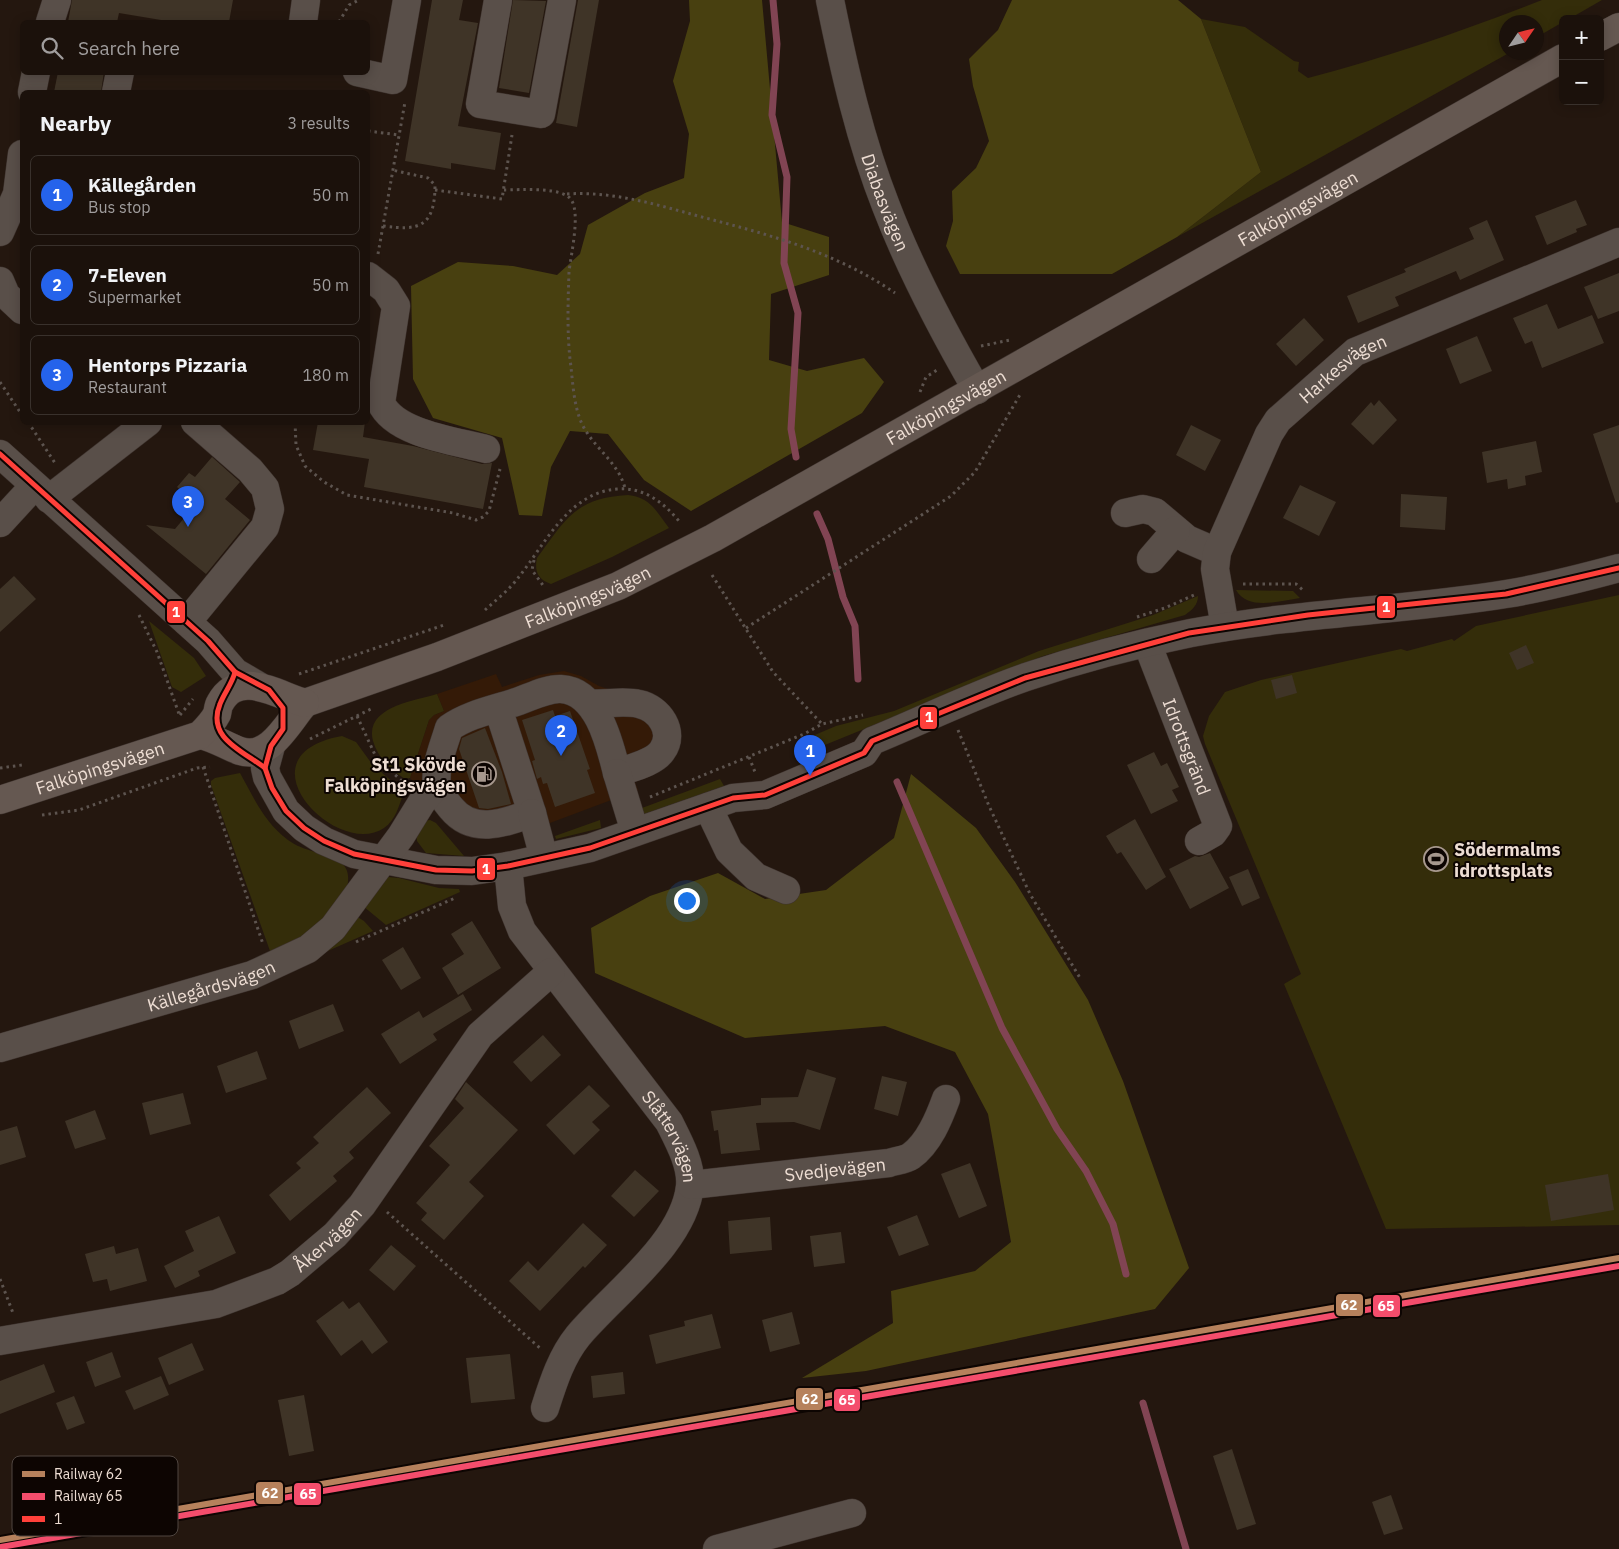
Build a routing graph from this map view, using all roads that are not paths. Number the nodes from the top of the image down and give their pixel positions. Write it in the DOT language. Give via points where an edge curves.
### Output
graph roads {
  1 [pos="57,0"];
  2 [pos="306,0"];
  3 [pos="407,0"];
  4 [pos="498,0"];
  5 [pos="562,0"];
  6 [pos="830,0"];
  7 [pos="51,20"];
  8 [pos="303,20"];
  9 [pos="1619,26"];
  10 [pos="1604,35"];
  11 [pos="1559,60"];
  12 [pos="35,75"];
  13 [pos="119,75"];
  14 [pos="370,75"];
  15 [pos="32,90"];
  16 [pos="116,90"];
  17 [pos="20,167"];
  18 [pos="20,230"];
  19 [pos="0,232"];
  20 [pos="0,242"];
  21 [pos="1619,242"];
  22 [pos="370,278"];
  23 [pos="0,281"];
  24 [pos="20,308"];
  25 [pos="977,390"];
  26 [pos="143,425"];
  27 [pos="198,425"];
  28 [pos="486,449"];
  29 [pos="0,454"];
  30 [pos="41,492"];
  31 [pos="1124,513"];
  32 [pos="0,524"];
  33 [pos="1176,530"];
  34 [pos="1218,552"];
  35 [pos="1151,560"];
  36 [pos="1619,568"];
  37 [pos="187,622"];
  38 [pos="1225,627"];
  39 [pos="1147,644"];
  40 [pos="264,688"];
  41 [pos="226,693"];
  42 [pos="589,703"];
  43 [pos="305,704"];
  44 [pos="498,708"];
  45 [pos="200,736"];
  46 [pos="273,748"];
  47 [pos="236,749"];
  48 [pos="617,773"];
  49 [pos="437,785"];
  50 [pos="0,800"];
  51 [pos="721,802"];
  52 [pos="532,813"];
  53 [pos="635,832"];
  54 [pos="1199,841"];
  55 [pos="544,858"];
  56 [pos="383,860"];
  57 [pos="508,866"];
  58 [pos="786,890"];
  59 [pos="551,972"];
  60 [pos="0,1048"];
  61 [pos="946,1099"];
  62 [pos="690,1185"];
  63 [pos="12,1339"];
  64 [pos="545,1408"];
  65 [pos="852,1513"];
  66 [pos="717,1549"];
  1 -- 7 [label="street"];
  2 -- 8 [label="street"];
  3 -- 14 [label="street" via="393,80"];
  4 -- 5 [label="street" via="480,104 541,114"];
  6 -- 25 [label="street, Diabasvägen" via="841,56 882,196 921,286"];
  9 -- 10 [label="main road"];
  11 -- 25 [label="main road, Falköpingsvägen"];
  12 -- 15 [label="street"];
  13 -- 16 [label="street"];
  17 -- 19 [label="street" via="16,194"];
  18 -- 20 [label="street"];
  21 -- 34 [label="street, Harkesvägen" via="1355,352 1273,426"];
  22 -- 28 [label="street" via="386,290 396,306 381,403 384,411 410,428"];
  23 -- 24 [label="street" via="6,295"];
  25 -- 43 [label="main road, Falköpingsvägen" via="713,538 618,586 438,657"];
  26 -- 30 [label="street"];
  27 -- 37 [label="street" via="250,470 265,488 270,509 264,527"];
  29 -- 30 [label="street"];
  30 -- 32 [label="street"];
  30 -- 37 [label="street"];
  31 -- 33 [label="street" via="1143,509 1155,512"];
  33 -- 34 [label="street" via="1187,539"];
  33 -- 35 [label="street"];
  34 -- 38 [label="street, Harkesvägen" via="1216,569"];
  36 -- 38 [label="street" via="1506,594"];
  37 -- 41 [label="street" via="214,647"];
  38 -- 39 [label="street"];
  39 -- 51 [label="street" via="1026,678 872,741 857,739 758,779"];
  39 -- 54 [label="street, Idrottsgränd" via="1218,826"];
  40 -- 41 [label="main road" via="248,685"];
  40 -- 43 [label="main road"];
  40 -- 46 [label="main road" via="283,708"];
  41 -- 45 [label="main road"];
  41 -- 47 [label="main road" via="217,726 222,737"];
  42 -- 44 [label="street" via="574,692 560,688"];
  42 -- 48 [label="street" via="602,728"];
  42 -- 48 [label="street" via="640,704 654,710 667,731 662,752 651,760"];
  43 -- 46 [label="main road"];
  44 -- 49 [label="street" via="457,722 449,728"];
  44 -- 52 [label="street"];
  45 -- 47 [label="main road" via="214,738"];
  45 -- 50 [label="main road, Falköpingsvägen"];
  46 -- 47 [label="main road" via="262,751"];
  46 -- 56 [label="street" via="272,788 286,811 304,828 354,854"];
  48 -- 53 [label="street"];
  49 -- 52 [label="street" via="459,818 480,826 506,823"];
  49 -- 56 [label="street, Källegårdsvägen"];
  51 -- 53 [label="street"];
  51 -- 58 [label="street" via="729,850 756,877"];
  52 -- 55 [label="street"];
  53 -- 55 [label="street" via="590,848"];
  55 -- 57 [label="street"];
  56 -- 57 [label="street" via="436,870 472,872"];
  56 -- 60 [label="street, Källegårdsvägen" via="332,928 308,949 271,967"];
  57 -- 59 [label="street, Slåttervägen" via="516,918"];
  59 -- 62 [label="street, Slåttervägen" via="668,1122 679,1141"];
  59 -- 63 [label="street, Åkervägen" via="469,1049 346,1224 303,1263 277,1281 235,1298 197,1308"];
  61 -- 62 [label="street, Svedjevägen" via="926,1140 911,1156 889,1163"];
  62 -- 64 [label="street, Slåttervägen" via="681,1216 666,1241 578,1337 560,1366"];
  65 -- 66 [label="street"];
}
